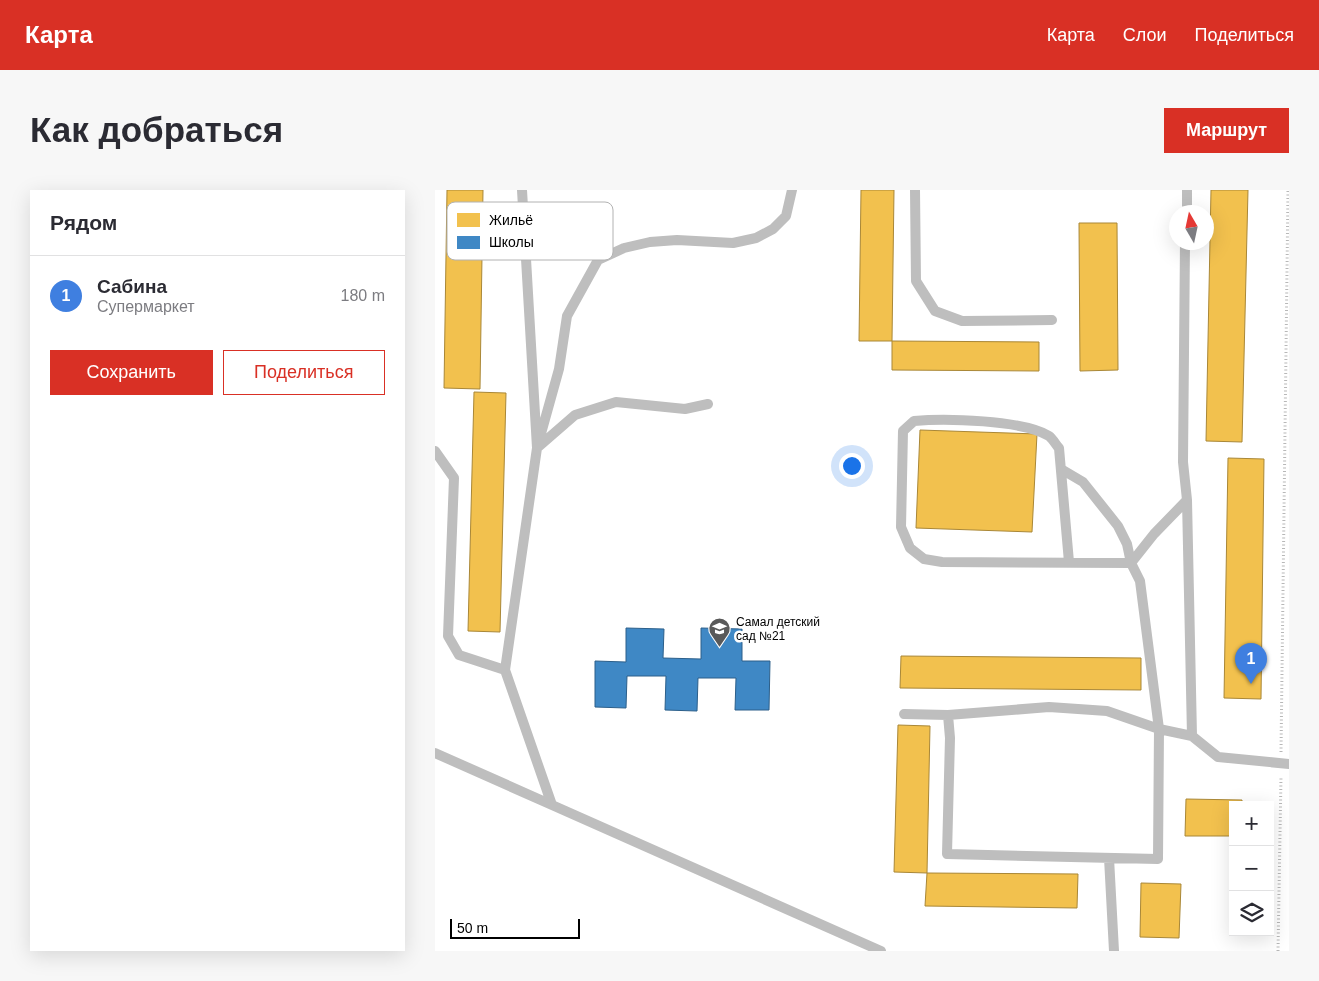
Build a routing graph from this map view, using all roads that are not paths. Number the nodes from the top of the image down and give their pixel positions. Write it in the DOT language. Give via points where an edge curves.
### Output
graph roads {
  1 [pos="792,190"];
  2 [pos="915,190"];
  3 [pos="1187,190"];
  4 [pos="1187,205"];
  5 [pos="1185,250"];
  6 [pos="613,253"];
  7 [pos="526,260"];
  8 [pos="598,260"];
  9 [pos="1052,320"];
  10 [pos="708,404"];
  11 [pos="537,448"];
  12 [pos="435,451"];
  13 [pos="1061,469"];
  14 [pos="1187,500"];
  15 [pos="1069,562"];
  16 [pos="1131,563"];
  17 [pos="505,670"];
  18 [pos="904,714"];
  19 [pos="948,715"];
  20 [pos="1159,729"];
  21 [pos="1192,736"];
  22 [pos="435,753"];
  23 [pos="1285,763"];
  24 [pos="552,805"];
  25 [pos="1109,858"];
  26 [pos="881,951"];
  27 [pos="1114,951"];
  1 -- 6 [label="lane" via="786,216 773,229 756,238 733,243 651,242"];
  2 -- 9 [label="lane" via="916,281 935,311 962,321"];
  3 -- 4 [label="lane"];
  5 -- 14 [label="lane" via="1183,462"];
  7 -- 11 [label="lane"];
  8 -- 11 [label="lane" via="567,316 559,369"];
  10 -- 11 [label="lane" via="685,409 615,402 575,415"];
  11 -- 17 [label="lane"];
  12 -- 17 [label="lane" via="454,478 448,636 459,655"];
  13 -- 15 [label="lane"];
  13 -- 15 [label="lane" via="1059,448 1050,436 1013,424 938,419 914,421 903,431 901,527 910,548 924,559 942,562"];
  13 -- 16 [label="lane" via="1083,482 1118,526 1127,544"];
  14 -- 16 [label="lane"];
  14 -- 21 [label="lane"];
  15 -- 16 [label="lane"];
  16 -- 20 [label="lane" via="1140,581"];
  17 -- 24 [label="lane"];
  18 -- 19 [label="lane"];
  19 -- 20 [label="lane" via="1059,708 1107,711"];
  19 -- 25 [label="lane" via="947,854"];
  20 -- 21 [label="lane"];
  20 -- 25 [label="lane" via="1158,859"];
  21 -- 23 [label="lane" via="1218,757"];
  22 -- 24 [label="lane"];
  24 -- 26 [label="lane"];
  25 -- 27 [label="lane"];
}
